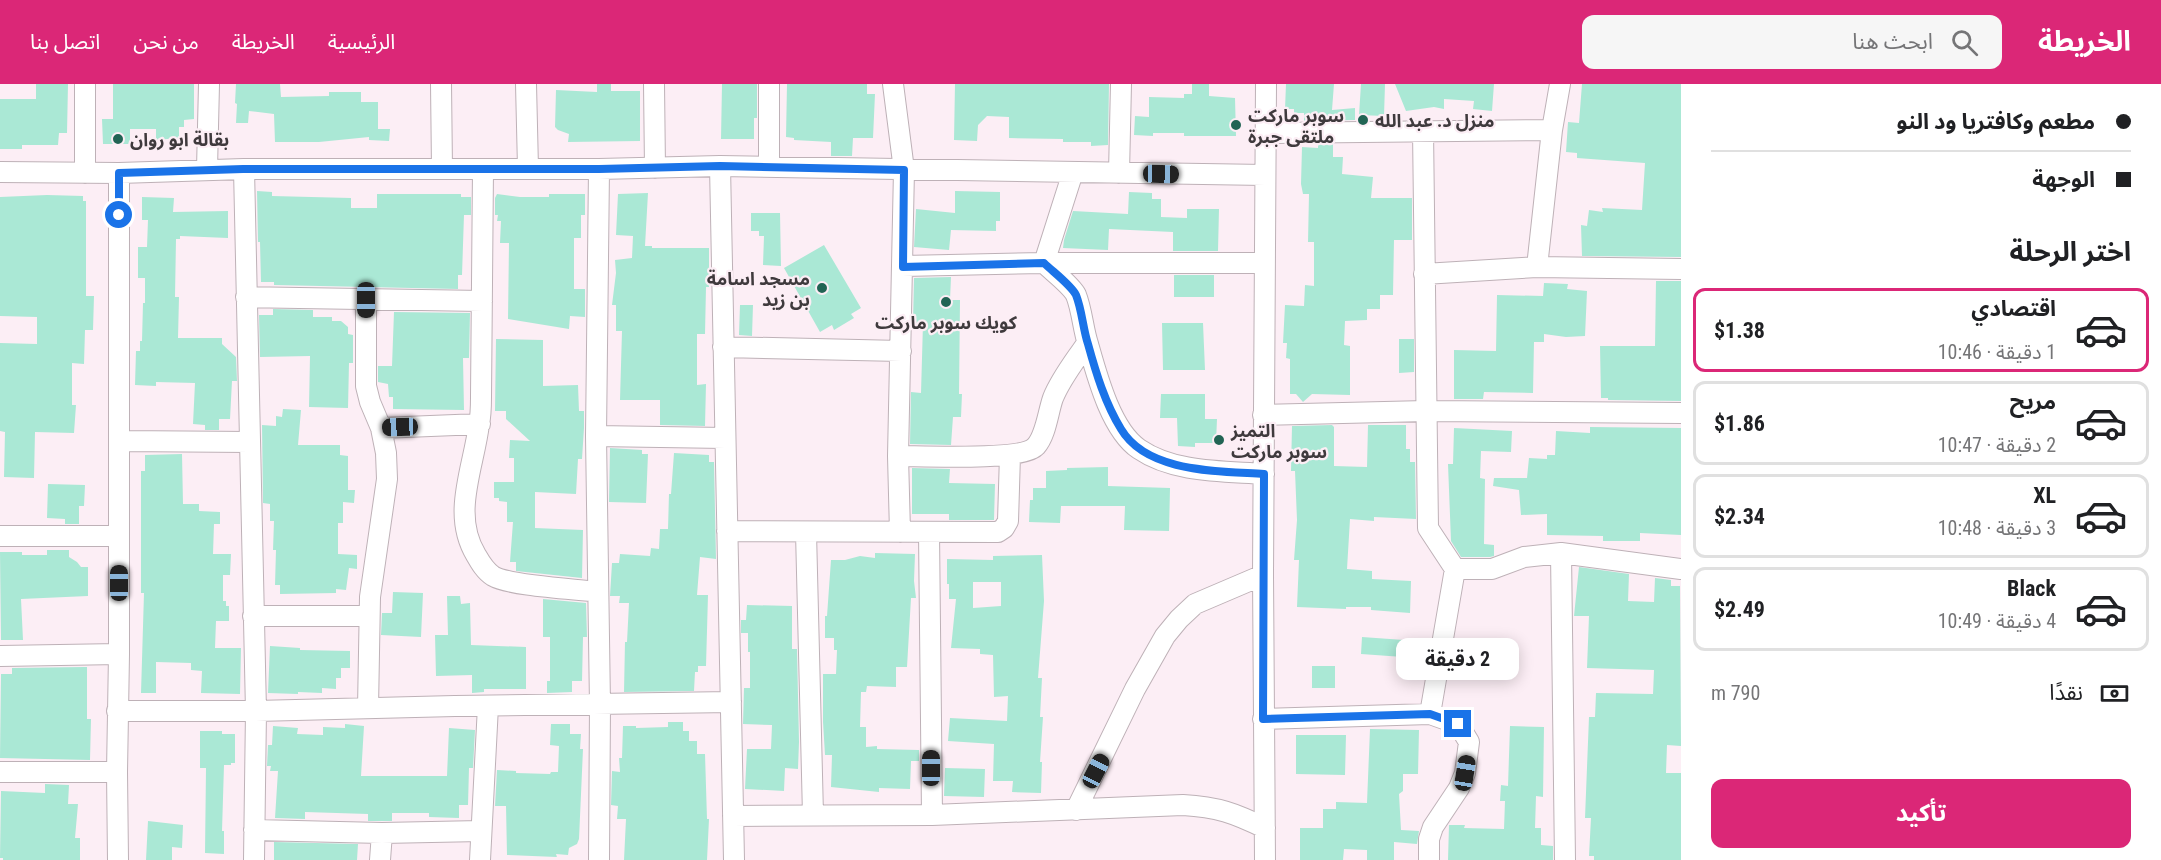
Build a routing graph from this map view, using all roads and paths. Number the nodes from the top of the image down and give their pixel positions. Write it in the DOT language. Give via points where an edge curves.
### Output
graph roads {
  1 [pos="85,84"];
  2 [pos="209,84"];
  3 [pos="441,84"];
  4 [pos="526,84"];
  5 [pos="654,84"];
  6 [pos="769,84"];
  7 [pos="893,84"];
  8 [pos="1121,84"];
  9 [pos="1266,84"];
  10 [pos="1560,84"];
  11 [pos="1423,130"];
  12 [pos="1552,130"];
  13 [pos="1266,133"];
  14 [pos="720,166"];
  15 [pos="769,166"];
  16 [pos="442,168"];
  17 [pos="528,168"];
  18 [pos="655,168"];
  19 [pos="243,169"];
  20 [pos="483,169"];
  21 [pos="599,169"];
  22 [pos="207,170"];
  23 [pos="904,170"];
  24 [pos="0,172"];
  25 [pos="1073,172"];
  26 [pos="85,173"];
  27 [pos="119,173"];
  28 [pos="1119,173"];
  29 [pos="1265,176"];
  30 [pos="1044,263"];
  31 [pos="1264,263"];
  32 [pos="903,267"];
  33 [pos="1537,267"];
  34 [pos="1681,269"];
  35 [pos="1424,274"];
  36 [pos="246,297"];
  37 [pos="366,300"];
  38 [pos="482,301"];
  39 [pos="1087,343"];
  40 [pos="723,348"];
  41 [pos="902,351"];
  42 [pos="1426,411"];
  43 [pos="1681,413"];
  44 [pos="1263,415"];
  45 [pos="480,424"];
  46 [pos="381,428"];
  47 [pos="596,436"];
  48 [pos="725,438"];
  49 [pos="119,441"];
  50 [pos="250,442"];
  51 [pos="1010,455"];
  52 [pos="898,456"];
  53 [pos="1264,474"];
  54 [pos="727,531"];
  55 [pos="806,532"];
  56 [pos="900,532"];
  57 [pos="930,532"];
  58 [pos="0,536"];
  59 [pos="119,536"];
  60 [pos="1561,553"];
  61 [pos="1455,569"];
  62 [pos="1681,569"];
  63 [pos="1263,575"];
  64 [pos="598,592"];
  65 [pos="253,616"];
  66 [pos="369,616"];
  67 [pos="119,654"];
  68 [pos="0,656"];
  69 [pos="730,702"];
  70 [pos="600,705"];
  71 [pos="488,706"];
  72 [pos="368,708"];
  73 [pos="117,711"];
  74 [pos="256,711"];
  75 [pos="1430,714"];
  76 [pos="1263,719"];
  77 [pos="0,772"];
  78 [pos="117,772"];
  79 [pos="1076,810"];
  80 [pos="813,815"];
  81 [pos="932,815"];
  82 [pos="733,816"];
  83 [pos="1265,828"];
  84 [pos="254,830"];
  85 [pos="481,831"];
  86 [pos="382,833"];
  87 [pos="118,860"];
  88 [pos="254,860"];
  89 [pos="380,860"];
  90 [pos="480,860"];
  91 [pos="599,860"];
  92 [pos="734,860"];
  93 [pos="1265,860"];
  94 [pos="1429,860"];
  95 [pos="1565,860"];
  1 -- 26 [label="street"];
  2 -- 22 [label="street"];
  3 -- 16 [label="street"];
  4 -- 17 [label="street"];
  5 -- 18 [label="street"];
  6 -- 15 [label="street"];
  7 -- 23 [label="street"];
  8 -- 28 [label="street"];
  9 -- 13 [label="street"];
  10 -- 12 [label="street"];
  11 -- 12 [label="street"];
  11 -- 13 [label="street"];
  11 -- 35 [label="street"];
  12 -- 33 [label="street"];
  13 -- 29 [label="street"];
  14 -- 15 [label="street"];
  14 -- 18 [label="street"];
  14 -- 40 [label="street"];
  15 -- 23 [label="street"];
  16 -- 19 [label="street"];
  16 -- 20 [label="street"];
  17 -- 20 [label="street"];
  17 -- 21 [label="street"];
  18 -- 21 [label="street"];
  19 -- 22 [label="street"];
  19 -- 36 [label="street"];
  20 -- 38 [label="street"];
  21 -- 47 [label="street"];
  22 -- 27 [label="street"];
  23 -- 25 [label="street"];
  23 -- 32 [label="street"];
  24 -- 26 [label="street"];
  25 -- 28 [label="street"];
  25 -- 30 [label="street"];
  26 -- 27 [label="street"];
  27 -- 49 [label="street"];
  28 -- 29 [label="street"];
  29 -- 31 [label="street"];
  30 -- 31 [label="street"];
  30 -- 32 [label="street"];
  30 -- 39 [label="street" via="1075,294"];
  31 -- 44 [label="street"];
  32 -- 41 [label="street"];
  33 -- 34 [label="street"];
  33 -- 35 [label="street"];
  35 -- 42 [label="street"];
  36 -- 37 [label="street"];
  36 -- 50 [label="street"];
  37 -- 38 [label="street"];
  37 -- 46 [label="street" via="366,386"];
  38 -- 45 [label="street"];
  39 -- 51 [label="street" via="1059,385 1037,446 1029,452"];
  39 -- 53 [label="street" via="1105,398 1122,431 1138,448 1178,465"];
  40 -- 41 [label="street"];
  40 -- 48 [label="street"];
  41 -- 52 [label="street"];
  42 -- 43 [label="street"];
  42 -- 44 [label="street"];
  42 -- 61 [label="street" via="1428,528"];
  44 -- 53 [label="street"];
  45 -- 46 [label="street"];
  45 -- 64 [label="street" via="464,513 471,546 482,566 493,576 508,581"];
  46 -- 66 [label="street" via="387,479"];
  47 -- 48 [label="street"];
  47 -- 64 [label="street"];
  48 -- 54 [label="street"];
  49 -- 50 [label="street"];
  49 -- 59 [label="street"];
  50 -- 65 [label="street"];
  51 -- 52 [label="street"];
  51 -- 57 [label="street" via="1008,521 1004,528 998,532"];
  52 -- 56 [label="street"];
  53 -- 63 [label="street"];
  54 -- 55 [label="street"];
  54 -- 69 [label="street"];
  55 -- 56 [label="street"];
  55 -- 80 [label="street"];
  56 -- 57 [label="street"];
  57 -- 81 [label="street"];
  58 -- 59 [label="street"];
  59 -- 67 [label="street"];
  60 -- 61 [label="street" via="1524,557 1492,568"];
  60 -- 62 [label="street"];
  60 -- 95 [label="street"];
  61 -- 75 [label="street"];
  63 -- 76 [label="street"];
  63 -- 79 [label="street" via="1195,604 1165,636"];
  64 -- 70 [label="street"];
  65 -- 66 [label="street"];
  65 -- 74 [label="street"];
  66 -- 72 [label="street"];
  67 -- 68 [label="street"];
  67 -- 73 [label="street"];
  69 -- 70 [label="street"];
  69 -- 82 [label="street"];
  70 -- 71 [label="street"];
  70 -- 91 [label="street"];
  71 -- 72 [label="street"];
  71 -- 85 [label="street"];
  72 -- 74 [label="street"];
  73 -- 74 [label="street"];
  73 -- 78 [label="street"];
  74 -- 84 [label="street"];
  75 -- 76 [label="street"];
  75 -- 94 [label="street" via="1458,724 1469,742 1459,788 1431,833"];
  76 -- 83 [label="street"];
  77 -- 78 [label="street"];
  78 -- 87 [label="street"];
  79 -- 81 [label="street"];
  79 -- 83 [label="street" via="1209,806"];
  80 -- 81 [label="street"];
  80 -- 82 [label="street"];
  82 -- 92 [label="street"];
  83 -- 93 [label="street"];
  84 -- 86 [label="street"];
  84 -- 88 [label="street"];
  85 -- 86 [label="street"];
  85 -- 90 [label="street"];
  86 -- 89 [label="street"];
}
